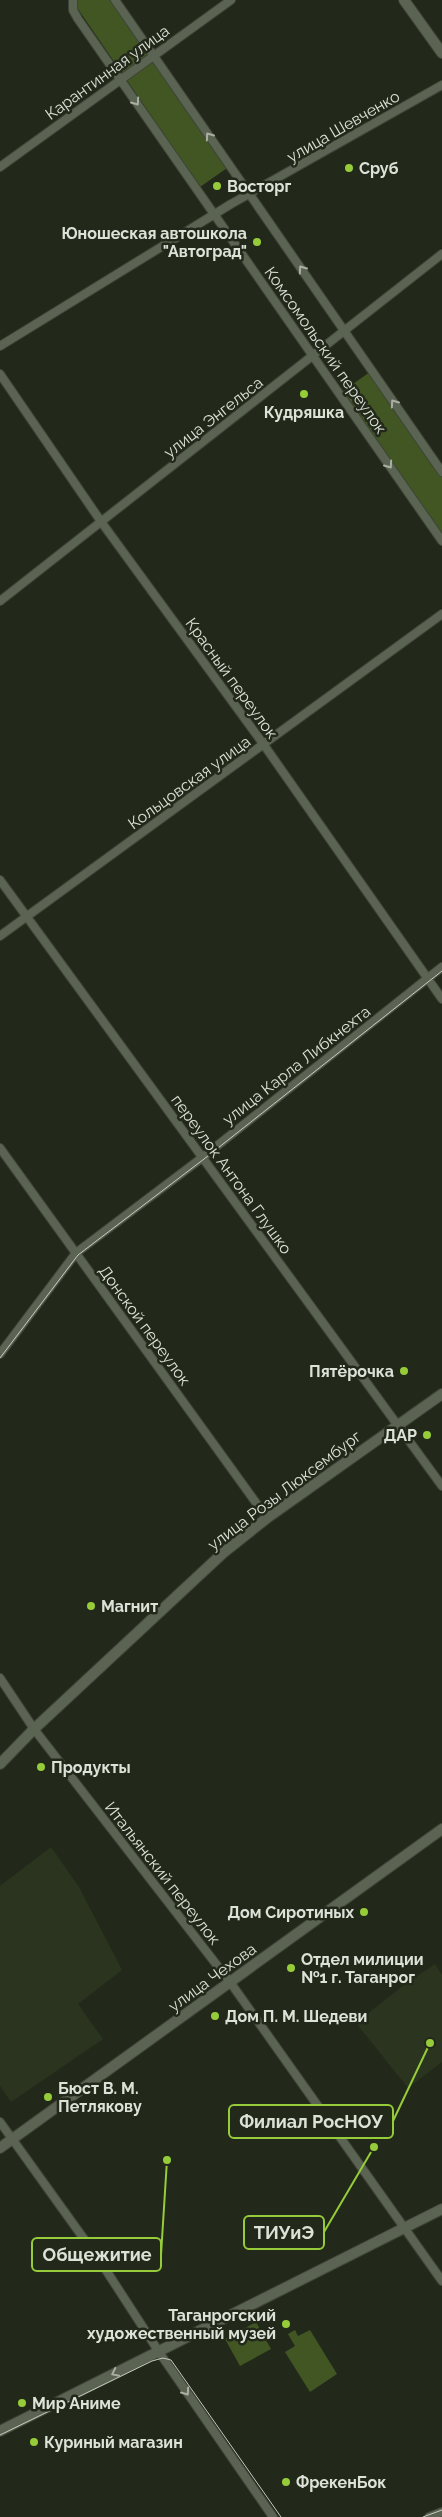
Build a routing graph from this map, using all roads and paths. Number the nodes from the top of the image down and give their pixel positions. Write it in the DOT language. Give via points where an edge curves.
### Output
graph roads {
  1 [pos="72,0"];
  2 [pos="115,0"];
  3 [pos="231,0"];
  4 [pos="404,0"];
  5 [pos="442,53"];
  6 [pos="153,55"];
  7 [pos="120,79"];
  8 [pos="442,85"];
  9 [pos="0,167"];
  10 [pos="250,195"];
  11 [pos="214,214"];
  12 [pos="442,254"];
  13 [pos="345,331"];
  14 [pos="0,346"];
  15 [pos="314,356"];
  16 [pos="0,374"];
  17 [pos="442,472"];
  18 [pos="102,523"];
  19 [pos="442,541"];
  20 [pos="0,601"];
  21 [pos="442,614"];
  22 [pos="264,745"];
  23 [pos="0,880"];
  24 [pos="27,916"];
  25 [pos="0,936"];
  26 [pos="442,967"];
  27 [pos="428,978"];
  28 [pos="442,998"];
  29 [pos="0,1148"];
  30 [pos="203,1157"];
  31 [pos="76,1253"];
  32 [pos="0,1354"];
  33 [pos="442,1394"];
  34 [pos="398,1425"];
  35 [pos="442,1486"];
  36 [pos="267,1518"];
  37 [pos="0,1678"];
  38 [pos="34,1729"];
  39 [pos="0,1764"];
  40 [pos="442,1829"];
  41 [pos="230,1982"];
  42 [pos="0,2122"];
  43 [pos="12,2139"];
  44 [pos="0,2148"];
  45 [pos="442,2209"];
  46 [pos="404,2228"];
  47 [pos="442,2281"];
  48 [pos="159,2352"];
  49 [pos="0,2431"];
  50 [pos="442,2512"];
  51 [pos="274,2517"];
  52 [pos="429,2517"];
  1 -- 7 [label="street, Комсомольский переулок" via="78,19"];
  2 -- 6 [label="street, Комсомольский переулок"];
  3 -- 6 [label="street, Карантинная улица"];
  4 -- 5 [label="street"];
  6 -- 7 [label="street, Карантинная улица"];
  10 -- 6 [label="street, Комсомольский переулок, one-way"];
  7 -- 9 [label="street, Карантинная улица"];
  7 -- 11 [label="street, Комсомольский переулок, one-way"];
  8 -- 10 [label="street, улица Шевченко"];
  10 -- 11 [label="street, улица Шевченко"];
  13 -- 10 [label="street, Комсомольский переулок, one-way"];
  11 -- 14 [label="street, улица Шевченко"];
  11 -- 15 [label="street, Комсомольский переулок"];
  12 -- 13 [label="street, улица Энгельса"];
  13 -- 15 [label="street, улица Энгельса"];
  17 -- 13 [label="street, Комсомольский переулок, one-way"];
  15 -- 18 [label="street, улица Энгельса"];
  15 -- 19 [label="street, Комсомольский переулок, one-way"];
  16 -- 18 [label="street, Красный переулок"];
  18 -- 20 [label="street, улица Энгельса"];
  18 -- 22 [label="street, Красный переулок"];
  21 -- 22 [label="street, Кольцовская улица"];
  22 -- 24 [label="street, Кольцовская улица"];
  22 -- 27 [label="street, Красный переулок"];
  23 -- 24 [label="street, переулок Антона Глушко"];
  24 -- 25 [label="street, Кольцовская улица"];
  24 -- 30 [label="street, переулок Антона Глушко"];
  26 -- 27 [label="street, улица Карла Либкнехта"];
  27 -- 28 [label="street, Красный переулок"];
  27 -- 30 [label="street, улица Карла Либкнехта"];
  29 -- 31 [label="street, Донской переулок"];
  30 -- 31 [label="street, улица Карла Либкнехта"];
  30 -- 34 [label="street, переулок Антона Глушко"];
  31 -- 32 [label="street, улица Карла Либкнехта"];
  31 -- 36 [label="street, Донской переулок"];
  33 -- 34 [label="street, улица Розы Люксембург"];
  34 -- 35 [label="street, переулок Антона Глушко"];
  34 -- 36 [label="street, улица Розы Люксембург"];
  36 -- 38 [label="street, улица Розы Люксембург" via="223,1553"];
  37 -- 38 [label="street, Итальянский переулок"];
  38 -- 39 [label="street, улица Розы Люксембург"];
  38 -- 41 [label="street, Итальянский переулок"];
  40 -- 41 [label="street, улица Чехова"];
  41 -- 43 [label="street, улица Чехова"];
  41 -- 46 [label="street, Итальянский переулок"];
  42 -- 43 [label="street"];
  43 -- 44 [label="street, улица Чехова"];
  43 -- 48 [label="street" via="102,2264"];
  45 -- 46 [label="street"];
  46 -- 47 [label="street, Итальянский переулок"];
  46 -- 48 [label="street"];
  48 -- 49 [label="street, one-way"];
  48 -- 51 [label="street, one-way"];
  50 -- 52 [label="street"];
}
